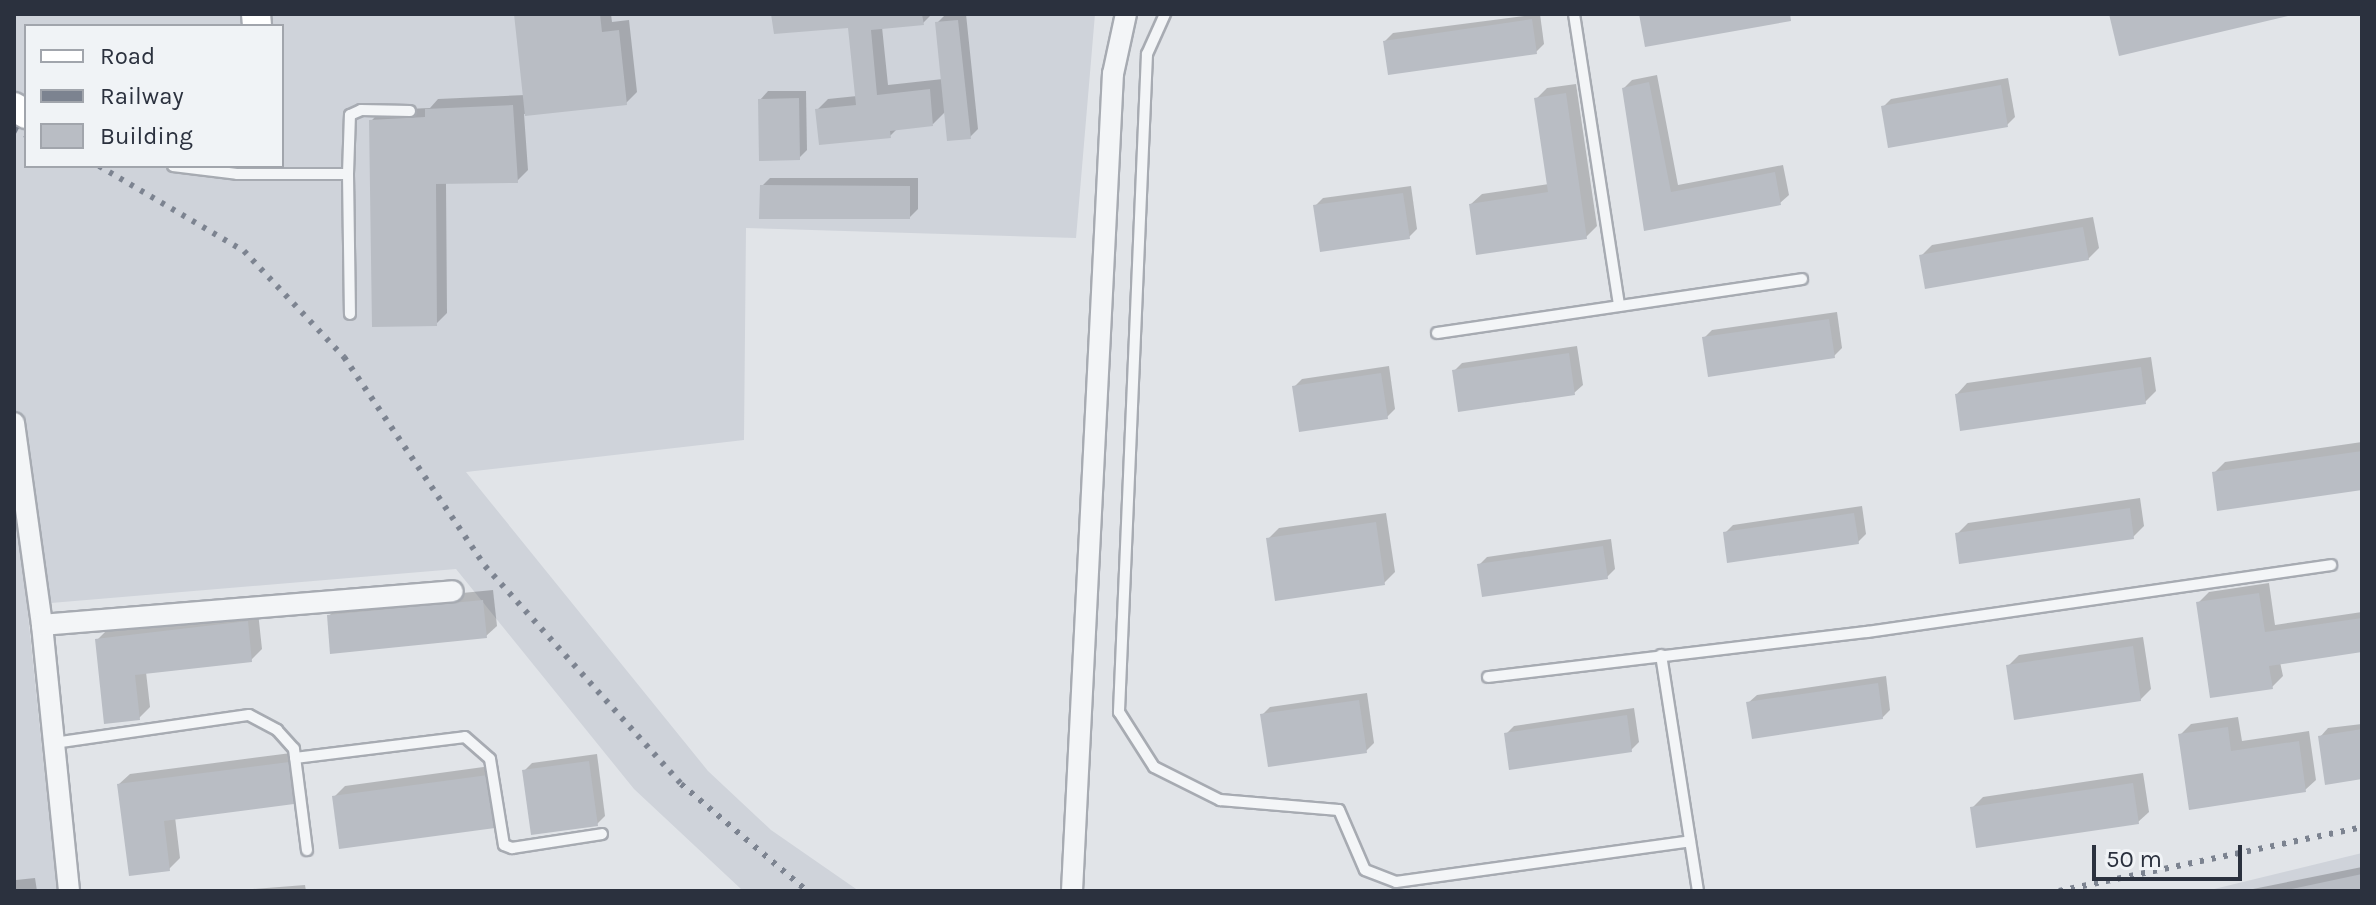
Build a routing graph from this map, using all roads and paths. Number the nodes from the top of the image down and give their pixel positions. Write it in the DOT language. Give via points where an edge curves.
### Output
graph roads {
  1 [pos="1126,14"];
  2 [pos="1165,14"];
  3 [pos="1574,14"];
  4 [pos="410,111"];
  5 [pos="189,168"];
  6 [pos="348,174"];
  7 [pos="1802,279"];
  8 [pos="1619,306"];
  9 [pos="350,314"];
  10 [pos="1437,333"];
  11 [pos="14,423"];
  12 [pos="2331,565"];
  13 [pos="453,591"];
  14 [pos="42,625"];
  15 [pos="1661,655"];
  16 [pos="1488,677"];
  17 [pos="54,743"];
  18 [pos="295,758"];
  19 [pos="602,834"];
  20 [pos="1690,841"];
  21 [pos="307,850"];
  22 [pos="69,891"];
  23 [pos="1072,891"];
  24 [pos="1698,891"];
  1 -- 23 [label="street" via="1113,74"];
  2 -- 20 [label="lane" via="1147,54 1119,712 1154,767 1220,800 1339,810 1365,870 1396,882"];
  3 -- 8 [label="lane"];
  4 -- 6 [label="lane" via="361,110 350,115"];
  5 -- 6 [label="lane" via="237,174"];
  6 -- 9 [label="lane"];
  7 -- 8 [label="lane"];
  8 -- 10 [label="lane"];
  11 -- 14 [label="street"];
  12 -- 15 [label="lane" via="1867,632"];
  13 -- 14 [label="street"];
  14 -- 17 [label="street"];
  15 -- 16 [label="lane"];
  15 -- 20 [label="lane"];
  17 -- 18 [label="lane" via="249,715 277,730 294,749"];
  17 -- 22 [label="street"];
  18 -- 19 [label="lane" via="465,737 490,759 504,845"];
  18 -- 21 [label="lane"];
  20 -- 24 [label="lane"];
}
